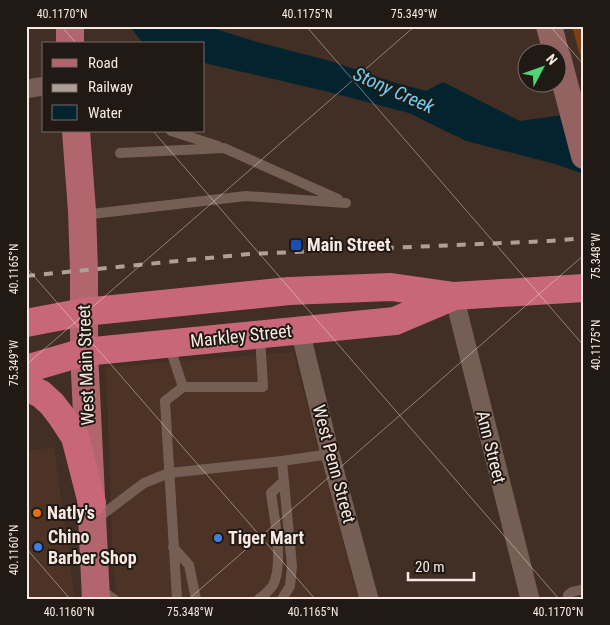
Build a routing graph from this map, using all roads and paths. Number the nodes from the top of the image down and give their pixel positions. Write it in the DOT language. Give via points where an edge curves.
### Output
graph roads {
  1 [pos="70,26"];
  2 [pos="549,26"];
  3 [pos="70,42"];
  4 [pos="553,42"];
  5 [pos="42,86"];
  6 [pos="26,89"];
  7 [pos="567,92"];
  8 [pos="76,132"];
  9 [pos="174,132"];
  10 [pos="224,148"];
  11 [pos="120,153"];
  12 [pos="584,156"];
  13 [pos="82,215"];
  14 [pos="584,288"];
  15 [pos="454,296"];
  16 [pos="84,312"];
  17 [pos="26,322"];
  18 [pos="300,330"];
  19 [pos="260,334"];
  20 [pos="168,343"];
  21 [pos="84,352"];
  22 [pos="26,370"];
  23 [pos="26,387"];
  24 [pos="183,387"];
  25 [pos="330,454"];
  26 [pos="282,461"];
  27 [pos="169,473"];
  28 [pos="284,481"];
  29 [pos="92,512"];
  30 [pos="174,547"];
  31 [pos="584,589"];
  32 [pos="102,594"];
  33 [pos="177,599"];
  34 [pos="196,599"];
  35 [pos="259,599"];
  36 [pos="282,599"];
  37 [pos="369,599"];
  38 [pos="530,599"];
  39 [pos="568,599"];
  1 -- 3 [label="main road"];
  2 -- 4 [label="main road"];
  5 -- 6 [label="street"];
  7 -- 12 [label="main road"];
  8 -- 13 [label="main road, West Main Street"];
  9 -- 10 [label="lane"];
  10 -- 11 [label="lane"];
  10 -- 13 [label="lane" via="346,203 246,196"];
  13 -- 16 [label="main road, West Main Street"];
  14 -- 15 [label="highway, Markley Street"];
  15 -- 16 [label="highway, Markley Street" via="391,287 289,291"];
  15 -- 18 [label="highway, Markley Street" via="395,321"];
  15 -- 38 [label="street, Ann Street"];
  16 -- 17 [label="highway, Markley Street"];
  16 -- 21 [label="main road, West Main Street"];
  18 -- 19 [label="highway, Markley Street"];
  18 -- 25 [label="street, West Penn Street"];
  19 -- 20 [label="highway, Markley Street"];
  19 -- 24 [label="lane" via="263,386"];
  20 -- 21 [label="highway, Markley Street"];
  20 -- 24 [label="lane"];
  21 -- 22 [label="highway, Markley Street"];
  21 -- 29 [label="main road, West Main Street"];
  23 -- 29 [label="highway" via="52,404 74,437"];
  24 -- 27 [label="lane" via="165,401"];
  25 -- 26 [label="lane"];
  25 -- 37 [label="street, West Penn Street"];
  26 -- 27 [label="lane"];
  26 -- 28 [label="lane"];
  27 -- 29 [label="lane"];
  27 -- 30 [label="lane"];
  28 -- 35 [label="lane" via="271,492 278,570 273,586"];
  28 -- 36 [label="lane" via="292,566 290,586"];
  29 -- 32 [label="main road, West Main Street"];
  30 -- 33 [label="lane"];
  30 -- 34 [label="lane" via="189,565"];
  31 -- 39 [label="lane" via="572,592"];
}
